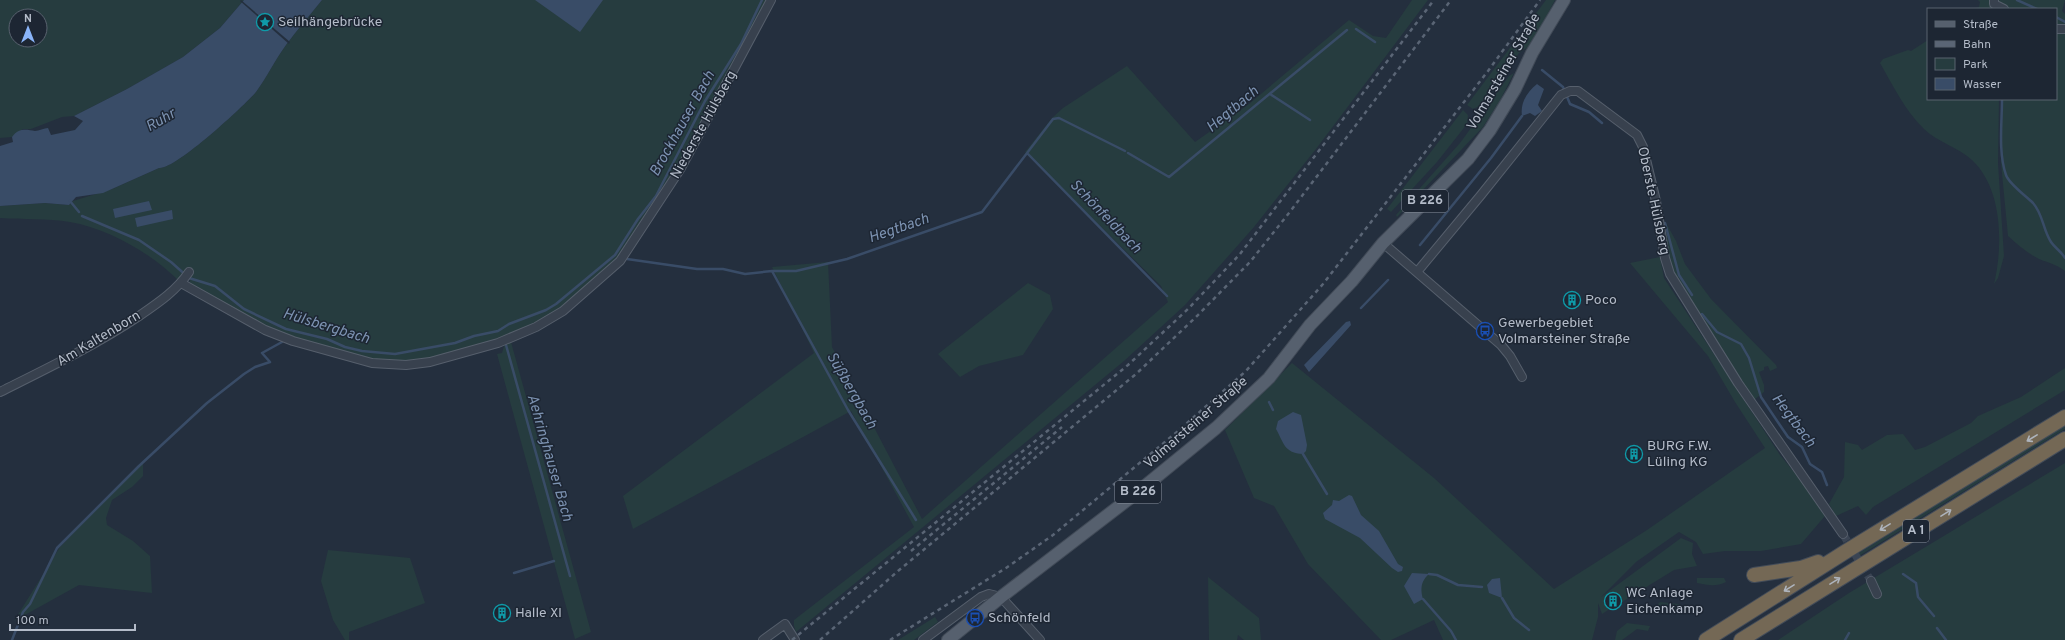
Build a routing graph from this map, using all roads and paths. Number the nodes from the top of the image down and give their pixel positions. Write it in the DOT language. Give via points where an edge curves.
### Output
graph roads {
  1 [pos="771,0"];
  2 [pos="1564,0"];
  3 [pos="1994,2"];
  4 [pos="2003,8"];
  5 [pos="1383,243"];
  6 [pos="189,272"];
  7 [pos="1417,272"];
  8 [pos="182,284"];
  9 [pos="1522,377"];
  10 [pos="0,392"];
  11 [pos="2065,417"];
  12 [pos="2065,439"];
  13 [pos="2065,445"];
  14 [pos="2030,461"];
  15 [pos="1843,534"];
  16 [pos="1845,552"];
  17 [pos="1754,575"];
  18 [pos="1871,581"];
  19 [pos="1877,594"];
  20 [pos="1001,597"];
  21 [pos="763,640"];
  22 [pos="795,640"];
  23 [pos="924,640"];
  24 [pos="948,640"];
  25 [pos="1040,640"];
  26 [pos="1706,640"];
  27 [pos="1741,640"];
  1 -- 8 [label="street, Niederste Hülsberg" via="681,168 620,261 563,311 536,327 498,344 430,362 372,363 293,341 265,330"];
  2 -- 5 [label="main road, Volmarsteiner Straße / B 226" via="1490,130 1468,159"];
  3 -- 4 [label="street"];
  5 -- 7 [label="street"];
  5 -- 20 [label="main road, Volmarsteiner Straße / B 226" via="1352,281 1310,325 1269,378 1216,428"];
  6 -- 8 [label="street, Am Kaltenborn"];
  7 -- 9 [label="street" via="1501,345"];
  7 -- 15 [label="street, Oberste Hülsberg" via="1561,95 1578,91 1637,135 1643,147 1656,201 1670,274 1738,383"];
  8 -- 10 [label="street, Am Kaltenborn" via="113,334"];
  11 -- 16 [label="highway, A 1, one-way"];
  12 -- 14 [label="highway, A 1"];
  13 -- 14 [label="highway"];
  27 -- 14 [label="highway, A 1, one-way"];
  16 -- 17 [label="highway" via="1801,568"];
  16 -- 26 [label="highway, A 1, one-way"];
  18 -- 19 [label="street"];
  20 -- 23 [label="street" via="989,594 981,597"];
  20 -- 24 [label="main road, Volmarsteiner Straße / B 226"];
  20 -- 25 [label="street"];
  21 -- 22 [label="street" via="785,624"];
}
